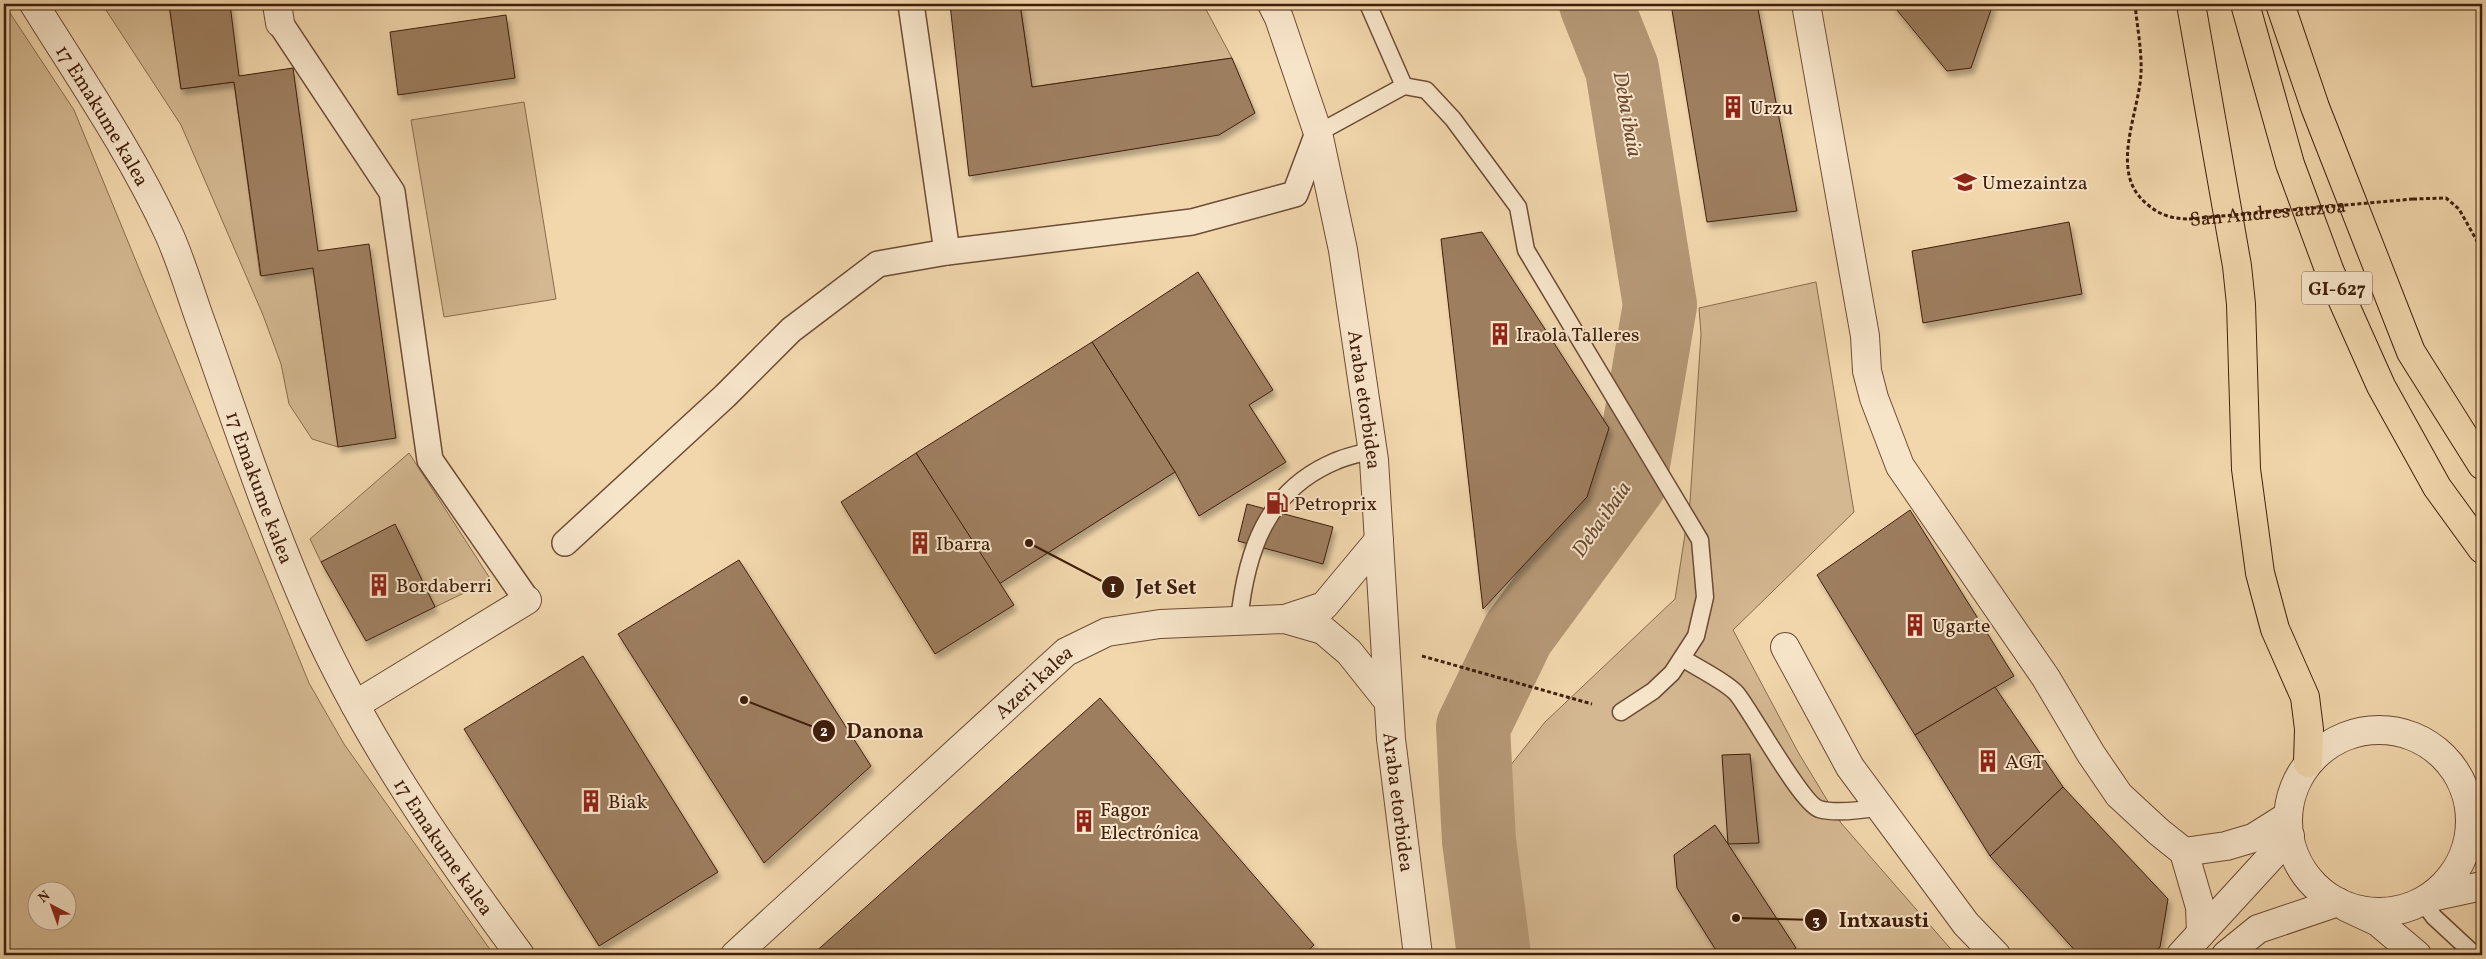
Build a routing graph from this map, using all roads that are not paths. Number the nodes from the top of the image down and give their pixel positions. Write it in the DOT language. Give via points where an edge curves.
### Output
graph roads {
  1 [pos="34,4"];
  2 [pos="911,4"];
  3 [pos="1272,4"];
  4 [pos="1368,4"];
  5 [pos="1806,4"];
  6 [pos="2191,4"];
  7 [pos="2244,4"];
  8 [pos="2280,4"];
  9 [pos="278,14"];
  10 [pos="1404,86"];
  11 [pos="1318,133"];
  12 [pos="948,252"];
  13 [pos="1372,450"];
  14 [pos="2482,465"];
  15 [pos="1378,540"];
  16 [pos="565,543"];
  17 [pos="2482,549"];
  18 [pos="527,600"];
  19 [pos="1285,619"];
  20 [pos="1239,621"];
  21 [pos="1785,647"];
  22 [pos="1682,658"];
  23 [pos="1388,702"];
  24 [pos="354,705"];
  25 [pos="1621,712"];
  26 [pos="2308,763"];
  27 [pos="2474,797"];
  28 [pos="1880,807"];
  29 [pos="2289,826"];
  30 [pos="2184,852"];
  31 [pos="2482,886"];
  32 [pos="2426,900"];
  33 [pos="2342,904"];
  34 [pos="2201,933"];
  35 [pos="520,955"];
  36 [pos="736,955"];
  37 [pos="1418,955"];
  38 [pos="1996,955"];
  39 [pos="2182,955"];
  40 [pos="2226,955"];
  41 [pos="2417,955"];
  42 [pos="2475,955"];
  1 -- 24 [label="street, 17 Emakume kalea" via="122,147 168,233 273,523 313,620"];
  2 -- 12 [label="street"];
  3 -- 11 [label="street, Araba etorbidea"];
  4 -- 10 [label="lane"];
  5 -- 30 [label="street" via="1865,336 1867,370 1900,466 2046,678 2090,754 2119,795"];
  6 -- 26 [label="main road" via="2237,266 2246,469 2260,572 2275,629 2305,697 2309,729"];
  7 -- 17 [label="main road, GI-627" via="2290,164 2330,272 2381,386 2437,487"];
  8 -- 14 [label="main road" via="2315,107 2411,352"];
  9 -- 18 [label="street" via="392,192 430,460"];
  10 -- 11 [label="lane"];
  10 -- 22 [label="lane" via="1426,90 1453,119 1518,207 1526,250 1700,540 1705,597 1696,636"];
  11 -- 12 [label="street" via="1295,194 1192,222"];
  11 -- 13 [label="street, Araba etorbidea" via="1344,250"];
  12 -- 16 [label="street" via="878,264 798,324 726,396"];
  13 -- 15 [label="street, Araba etorbidea"];
  13 -- 20 [label="lane" via="1336,461 1305,479 1283,498 1257,537 1243,582"];
  15 -- 19 [label="street" via="1324,606"];
  15 -- 23 [label="street, Araba etorbidea"];
  18 -- 24 [label="street"];
  19 -- 20 [label="street, Azeri kalea"];
  19 -- 23 [label="street, Azeri kalea" via="1323,630 1349,652"];
  20 -- 36 [label="street, Azeri kalea" via="1160,624 1107,632 1066,652"];
  21 -- 28 [label="street" via="1850,767"];
  22 -- 25 [label="lane" via="1653,691"];
  22 -- 28 [label="lane" via="1736,692 1799,792 1818,809 1856,812"];
  23 -- 37 [label="street, Araba etorbidea"];
  24 -- 35 [label="street, 17 Emakume kalea" via="408,795"];
  26 -- 27 [label="street" via="2332,742 2362,730 2394,730 2424,741 2449,761"];
  26 -- 29 [label="street" via="2294,787"];
  27 -- 32 [label="street" via="2466,851 2451,879"];
  28 -- 38 [label="street" via="1966,924"];
  29 -- 30 [label="street" via="2226,846"];
  29 -- 33 [label="street" via="2290,845 2302,871 2321,892"];
  29 -- 34 [label="street"];
  30 -- 34 [label="street" via="2200,907"];
  31 -- 32 [label="street"];
  32 -- 33 [label="street" via="2403,910 2374,913"];
  32 -- 42 [label="lane" via="2434,917"];
  33 -- 40 [label="street" via="2258,929"];
  33 -- 41 [label="street" via="2378,922"];
  34 -- 39 [label="street"];
}
